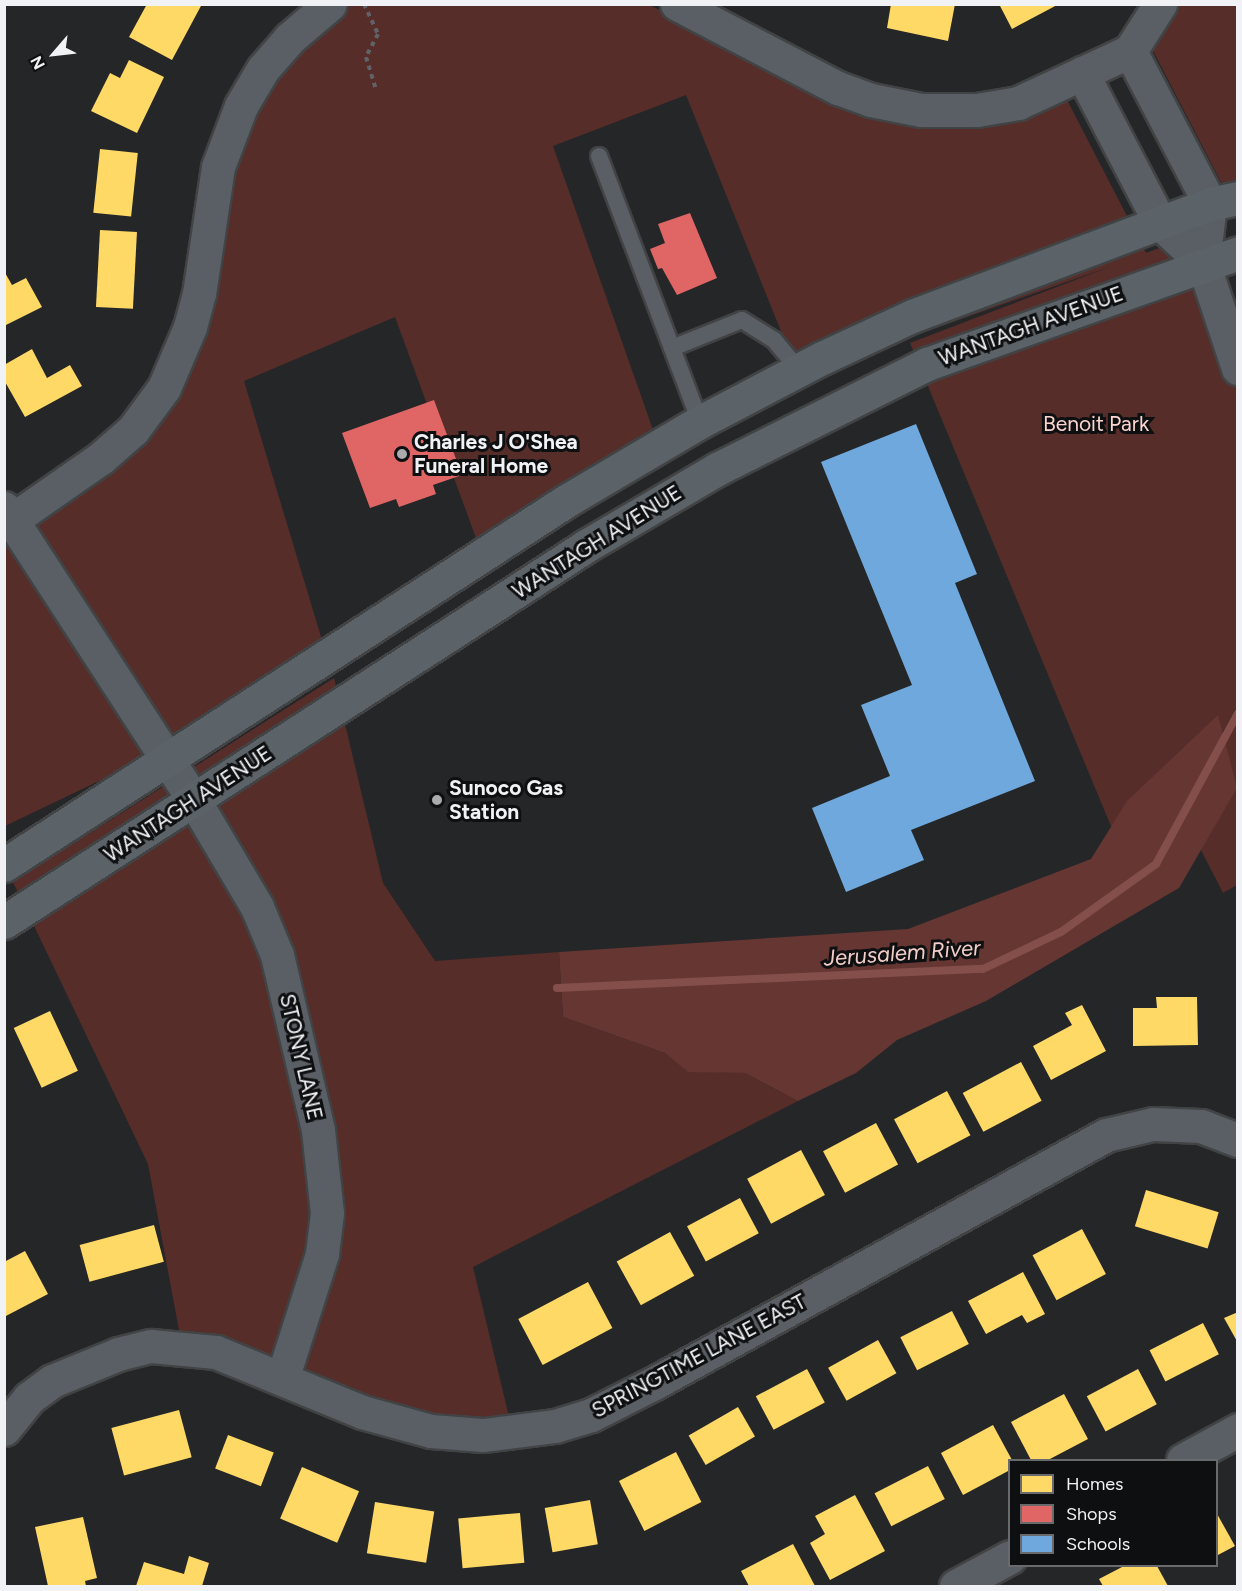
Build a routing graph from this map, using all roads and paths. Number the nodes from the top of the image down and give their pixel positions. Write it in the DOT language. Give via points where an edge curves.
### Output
graph roads {
  1 [pos="330,4"];
  2 [pos="364,4"];
  3 [pos="676,4"];
  4 [pos="1160,4"];
  5 [pos="1130,51"];
  6 [pos="1082,74"];
  7 [pos="375,89"];
  8 [pos="599,156"];
  9 [pos="1224,201"];
  10 [pos="1160,223"];
  11 [pos="1238,253"];
  12 [pos="1203,263"];
  13 [pos="672,348"];
  14 [pos="1238,368"];
  15 [pos="799,370"];
  16 [pos="700,422"];
  17 [pos="8,514"];
  18 [pos="167,758"];
  19 [pos="195,802"];
  20 [pos="4,865"];
  21 [pos="4,922"];
  22 [pos="1238,1140"];
  23 [pos="282,1379"];
  24 [pos="7,1425"];
  25 [pos="1238,1430"];
  26 [pos="1187,1459"];
  27 [pos="1008,1558"];
  28 [pos="956,1587"];
  1 -- 17 [label="street" via="284,46 241,106 218,167 199,294 190,327 164,388 133,430 101,458"];
  2 -- 7 [label="path" via="378,34 366,57"];
  3 -- 6 [label="street" via="838,88 871,100 921,110 977,110 1018,103"];
  4 -- 5 [label="street"];
  5 -- 6 [label="street"];
  5 -- 9 [label="street"];
  6 -- 10 [label="street"];
  8 -- 13 [label="lane"];
  9 -- 10 [label="main road"];
  9 -- 12 [label="street"];
  10 -- 12 [label="street"];
  10 -- 15 [label="main road" via="912,316"];
  11 -- 12 [label="main road, WANTAGH AVENUE"];
  12 -- 14 [label="street"];
  12 -- 19 [label="main road, WANTAGH AVENUE" via="927,364 717,469 576,552"];
  13 -- 15 [label="lane" via="742,320 774,340"];
  13 -- 16 [label="lane"];
  15 -- 16 [label="main road"];
  16 -- 18 [label="main road" via="567,501"];
  17 -- 18 [label="street, STONY LANE"];
  18 -- 19 [label="street, STONY LANE"];
  18 -- 20 [label="main road"];
  19 -- 21 [label="main road, WANTAGH AVENUE"];
  19 -- 23 [label="street, STONY LANE" via="257,907 277,955 325,1173 327,1214 322,1254"];
  22 -- 23 [label="street, SPRINGTIME LANE EAST" via="1200,1126 1153,1124 1106,1135 656,1382 591,1415 555,1426 483,1435 431,1431 362,1412"];
  23 -- 24 [label="street, SPRINGTIME LANE EAST" via="216,1352 151,1346 118,1353 52,1381"];
  25 -- 26 [label="street"];
  27 -- 28 [label="street"];
}
